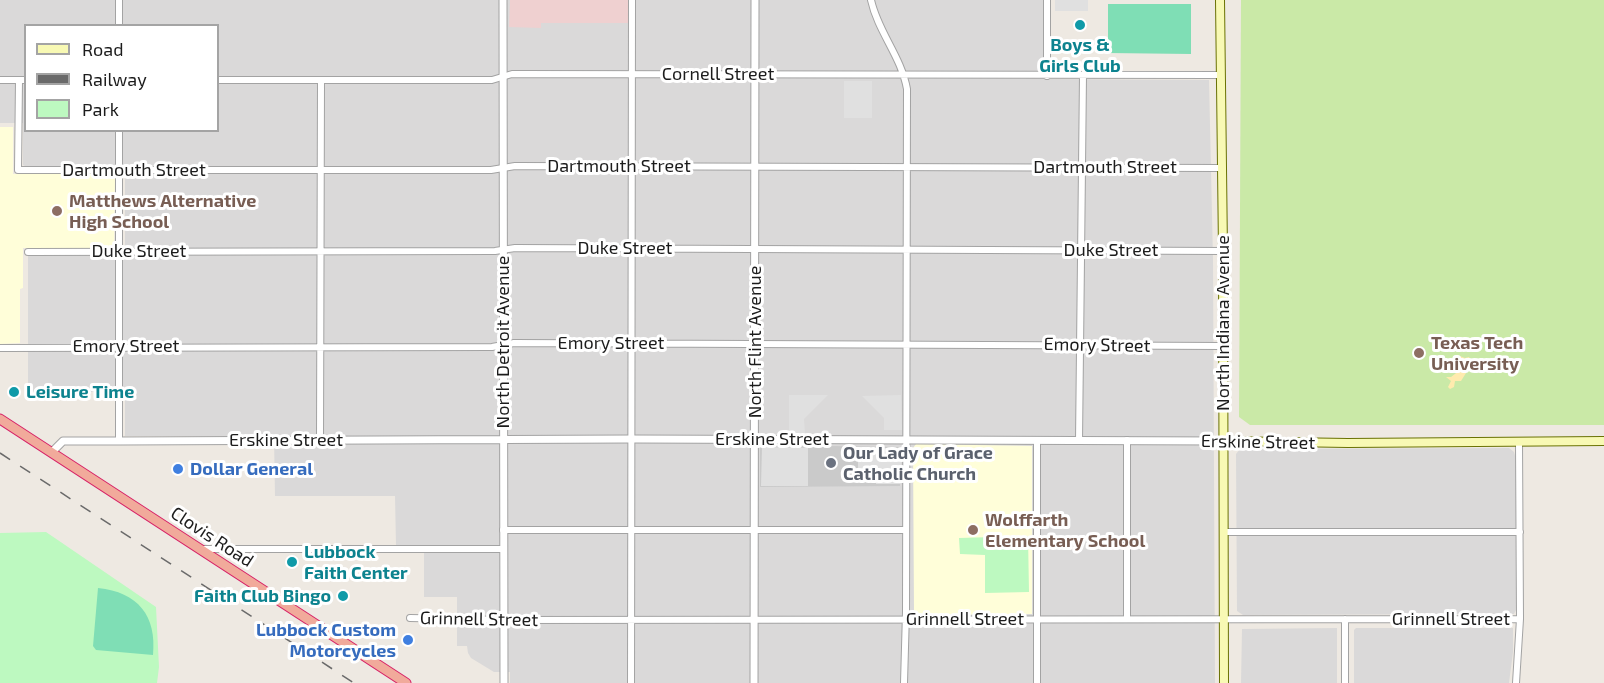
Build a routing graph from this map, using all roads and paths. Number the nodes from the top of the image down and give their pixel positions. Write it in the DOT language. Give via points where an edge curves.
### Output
graph roads {
  1 [pos="119,0"];
  2 [pos="503,0"];
  3 [pos="632,0"];
  4 [pos="755,0"];
  5 [pos="871,0"];
  6 [pos="1047,0"];
  7 [pos="1220,0"];
  8 [pos="119,24"];
  9 [pos="632,74"];
  10 [pos="755,74"];
  11 [pos="904,75"];
  12 [pos="1083,75"];
  13 [pos="1220,75"];
  14 [pos="1047,76"];
  15 [pos="503,77"];
  16 [pos="0,80"];
  17 [pos="22,80"];
  18 [pos="219,80"];
  19 [pos="321,80"];
  20 [pos="119,132"];
  21 [pos="907,166"];
  22 [pos="631,167"];
  23 [pos="755,167"];
  24 [pos="1082,167"];
  25 [pos="503,168"];
  26 [pos="1221,168"];
  27 [pos="119,170"];
  28 [pos="320,170"];
  29 [pos="632,248"];
  30 [pos="755,248"];
  31 [pos="907,249"];
  32 [pos="503,250"];
  33 [pos="1082,250"];
  34 [pos="1223,250"];
  35 [pos="119,251"];
  36 [pos="320,251"];
  37 [pos="28,252"];
  38 [pos="632,343"];
  39 [pos="754,343"];
  40 [pos="907,344"];
  41 [pos="503,345"];
  42 [pos="1081,345"];
  43 [pos="119,346"];
  44 [pos="320,346"];
  45 [pos="1223,346"];
  46 [pos="0,348"];
  47 [pos="0,418"];
  48 [pos="632,439"];
  49 [pos="755,439"];
  50 [pos="320,440"];
  51 [pos="503,440"];
  52 [pos="907,440"];
  53 [pos="1127,440"];
  54 [pos="119,441"];
  55 [pos="1037,441"];
  56 [pos="1078,441"];
  57 [pos="1223,441"];
  58 [pos="1604,441"];
  59 [pos="1519,443"];
  60 [pos="52,452"];
  61 [pos="503,530"];
  62 [pos="632,530"];
  63 [pos="906,530"];
  64 [pos="755,531"];
  65 [pos="1224,532"];
  66 [pos="1520,532"];
  67 [pos="199,549"];
  68 [pos="503,549"];
  69 [pos="410,618"];
  70 [pos="1127,618"];
  71 [pos="906,619"];
  72 [pos="1038,619"];
  73 [pos="1224,619"];
  74 [pos="1345,619"];
  75 [pos="632,620"];
  76 [pos="754,620"];
  77 [pos="1520,620"];
  78 [pos="503,621"];
  79 [pos="406,683"];
  80 [pos="504,683"];
  81 [pos="631,683"];
  82 [pos="754,683"];
  83 [pos="904,683"];
  84 [pos="1037,683"];
  85 [pos="1224,683"];
  86 [pos="1345,683"];
  87 [pos="1516,683"];
  1 -- 8 [label="street"];
  2 -- 15 [label="street, North Detroit Avenue"];
  3 -- 9 [label="street"];
  4 -- 10 [label="street, North Flint Avenue"];
  5 -- 11 [label="street"];
  6 -- 14 [label="street"];
  7 -- 13 [label="main road, North Indiana Avenue"];
  9 -- 10 [label="street, Cornell Street"];
  9 -- 15 [label="street, Cornell Street"];
  9 -- 22 [label="street"];
  10 -- 11 [label="street, Cornell Street"];
  10 -- 23 [label="street, North Flint Avenue"];
  11 -- 14 [label="street, Cornell Street"];
  11 -- 21 [label="street"];
  12 -- 13 [label="street, Cornell Street"];
  12 -- 14 [label="street, Cornell Street"];
  12 -- 24 [label="street"];
  13 -- 26 [label="main road, North Indiana Avenue"];
  15 -- 19 [label="street, Cornell Street"];
  15 -- 25 [label="street, North Detroit Avenue"];
  16 -- 17 [label="street"];
  17 -- 27 [label="street, Dartmouth Street" via="18,170"];
  18 -- 19 [label="street, Cornell Street"];
  19 -- 28 [label="street"];
  20 -- 27 [label="street"];
  21 -- 23 [label="street, Dartmouth Street"];
  21 -- 24 [label="street, Dartmouth Street"];
  21 -- 31 [label="street"];
  22 -- 23 [label="street, Dartmouth Street"];
  22 -- 25 [label="street, Dartmouth Street"];
  22 -- 29 [label="street"];
  23 -- 30 [label="street, North Flint Avenue"];
  24 -- 26 [label="street, Dartmouth Street"];
  24 -- 33 [label="street"];
  25 -- 28 [label="street, Dartmouth Street"];
  25 -- 32 [label="street, North Detroit Avenue"];
  26 -- 34 [label="main road, North Indiana Avenue"];
  27 -- 28 [label="street, Dartmouth Street"];
  27 -- 35 [label="street"];
  28 -- 36 [label="street"];
  29 -- 30 [label="street, Duke Street"];
  29 -- 32 [label="street, Duke Street"];
  29 -- 38 [label="street"];
  30 -- 31 [label="street, Duke Street"];
  30 -- 39 [label="street, North Flint Avenue"];
  31 -- 33 [label="street, Duke Street"];
  31 -- 40 [label="street"];
  32 -- 36 [label="street, Duke Street"];
  32 -- 41 [label="street, North Detroit Avenue"];
  33 -- 34 [label="street, Duke Street"];
  33 -- 42 [label="street"];
  34 -- 45 [label="main road, North Indiana Avenue"];
  35 -- 36 [label="street, Duke Street"];
  35 -- 37 [label="street, Duke Street"];
  35 -- 43 [label="street"];
  36 -- 44 [label="street"];
  38 -- 39 [label="street, Emory Street"];
  38 -- 41 [label="street, Emory Street"];
  38 -- 48 [label="street"];
  39 -- 40 [label="street, Emory Street"];
  39 -- 49 [label="street, North Flint Avenue"];
  40 -- 42 [label="street, Emory Street"];
  40 -- 52 [label="street"];
  41 -- 44 [label="street, Emory Street"];
  41 -- 51 [label="street, North Detroit Avenue"];
  42 -- 45 [label="street, Emory Street"];
  42 -- 56 [label="street"];
  43 -- 44 [label="street, Emory Street"];
  43 -- 46 [label="street, Emory Street"];
  43 -- 54 [label="street"];
  44 -- 50 [label="street"];
  45 -- 57 [label="main road, North Indiana Avenue"];
  47 -- 60 [label="highway, Clovis Road"];
  48 -- 49 [label="street, Erskine Street"];
  48 -- 51 [label="street, Erskine Street"];
  48 -- 62 [label="street"];
  49 -- 52 [label="street, Erskine Street"];
  49 -- 64 [label="street, North Flint Avenue"];
  50 -- 51 [label="street, Erskine Street"];
  50 -- 54 [label="street, Erskine Street"];
  51 -- 61 [label="street, North Detroit Avenue"];
  52 -- 55 [label="street, Erskine Street"];
  52 -- 63 [label="street"];
  53 -- 56 [label="street, Erskine Street"];
  53 -- 57 [label="street, Erskine Street"];
  53 -- 70 [label="street"];
  54 -- 60 [label="street, Erskine Street" via="63,441"];
  55 -- 56 [label="street, Erskine Street"];
  55 -- 72 [label="street"];
  57 -- 59 [label="main road, Erskine Street"];
  57 -- 65 [label="main road, North Indiana Avenue"];
  58 -- 59 [label="main road, Erskine Street"];
  59 -- 66 [label="street"];
  60 -- 67 [label="highway, Clovis Road"];
  61 -- 62 [label="street"];
  61 -- 68 [label="street, North Detroit Avenue"];
  62 -- 64 [label="street"];
  62 -- 75 [label="street"];
  63 -- 64 [label="street"];
  63 -- 71 [label="street"];
  64 -- 76 [label="street, North Flint Avenue"];
  65 -- 66 [label="street"];
  65 -- 73 [label="main road, North Indiana Avenue"];
  66 -- 77 [label="street"];
  67 -- 68 [label="street"];
  67 -- 79 [label="highway, Clovis Road"];
  68 -- 78 [label="street, North Detroit Avenue"];
  69 -- 78 [label="street, Grinnell Street"];
  70 -- 72 [label="street, Grinnell Street"];
  70 -- 73 [label="street, Grinnell Street"];
  71 -- 72 [label="street, Grinnell Street"];
  71 -- 76 [label="street, Grinnell Street"];
  71 -- 83 [label="street"];
  72 -- 84 [label="street"];
  73 -- 74 [label="street, Grinnell Street"];
  73 -- 85 [label="main road, North Indiana Avenue"];
  74 -- 77 [label="street, Grinnell Street"];
  74 -- 86 [label="street"];
  75 -- 76 [label="street, Grinnell Street"];
  75 -- 78 [label="street, Grinnell Street"];
  75 -- 81 [label="street"];
  76 -- 82 [label="street, North Flint Avenue"];
  77 -- 87 [label="street"];
  78 -- 80 [label="street, North Detroit Avenue"];
}
